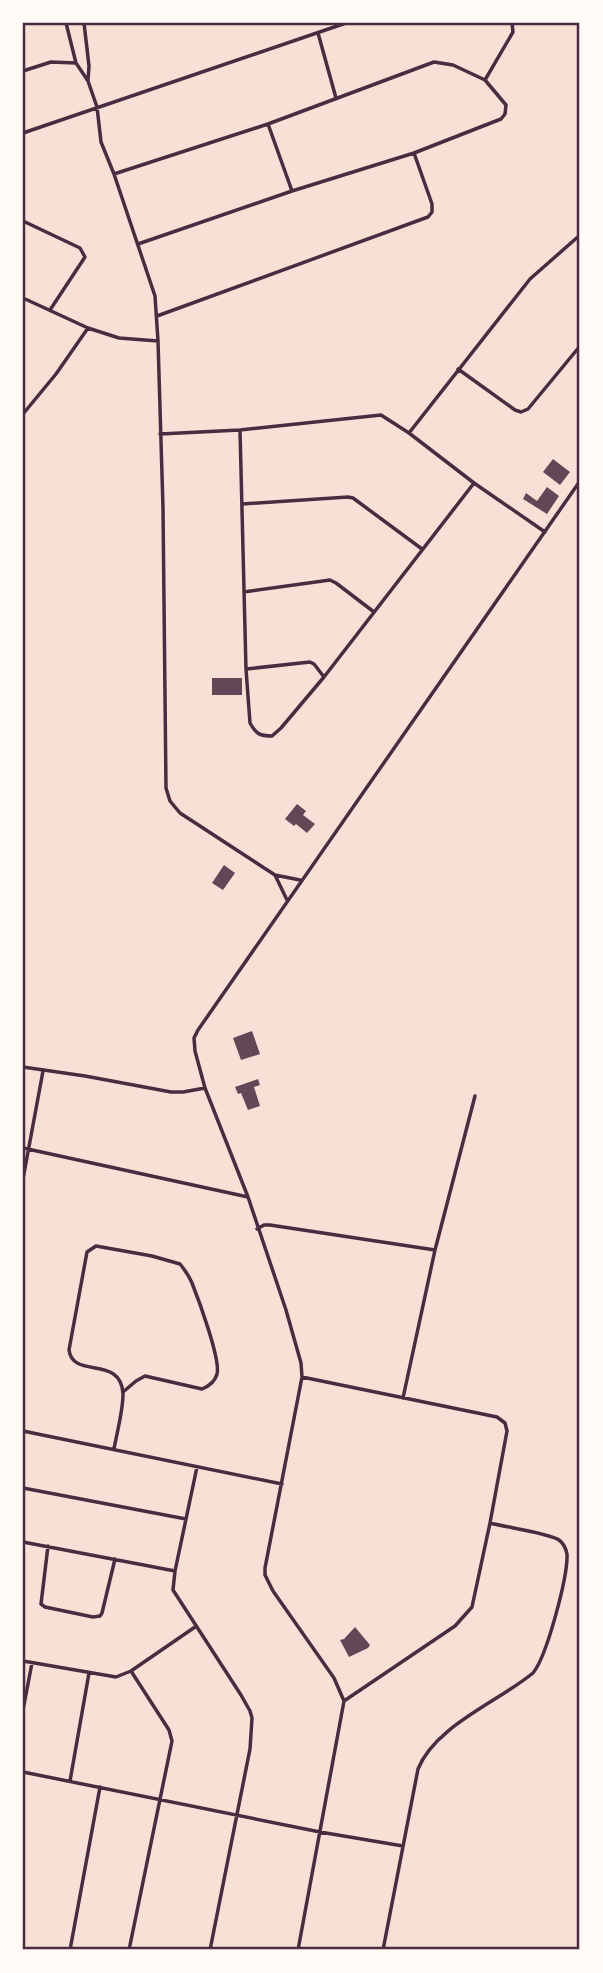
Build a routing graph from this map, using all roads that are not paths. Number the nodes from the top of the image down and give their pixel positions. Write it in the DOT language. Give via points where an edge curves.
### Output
graph roads {
  1 [pos="66,23"];
  2 [pos="84,23"];
  3 [pos="346,23"];
  4 [pos="512,23"];
  5 [pos="318,32"];
  6 [pos="76,63"];
  7 [pos="23,71"];
  8 [pos="485,80"];
  9 [pos="88,81"];
  10 [pos="336,98"];
  11 [pos="97,107"];
  12 [pos="268,124"];
  13 [pos="23,133"];
  14 [pos="414,153"];
  15 [pos="114,174"];
  16 [pos="292,191"];
  17 [pos="23,222"];
  18 [pos="580,235"];
  19 [pos="138,244"];
  20 [pos="25,299"];
  21 [pos="23,308"];
  22 [pos="50,310"];
  23 [pos="158,316"];
  24 [pos="88,328"];
  25 [pos="158,341"];
  26 [pos="580,346"];
  27 [pos="458,369"];
  28 [pos="23,414"];
  29 [pos="240,430"];
  30 [pos="409,433"];
  31 [pos="160,434"];
  32 [pos="580,481"];
  33 [pos="474,483"];
  34 [pos="242,504"];
  35 [pos="545,532"];
  36 [pos="422,550"];
  37 [pos="244,592"];
  38 [pos="374,612"];
  39 [pos="246,669"];
  40 [pos="324,677"];
  41 [pos="275,875"];
  42 [pos="301,880"];
  43 [pos="287,900"];
  44 [pos="23,1067"];
  45 [pos="43,1070"];
  46 [pos="205,1088"];
  47 [pos="475,1096"];
  48 [pos="25,1148"];
  49 [pos="23,1179"];
  50 [pos="248,1197"];
  51 [pos="257,1229"];
  52 [pos="435,1250"];
  53 [pos="302,1377"];
  54 [pos="123,1392"];
  55 [pos="403,1398"];
  56 [pos="23,1431"];
  57 [pos="114,1449"];
  58 [pos="197,1467"];
  59 [pos="282,1484"];
  60 [pos="23,1488"];
  61 [pos="186,1519"];
  62 [pos="490,1524"];
  63 [pos="23,1542"];
  64 [pos="48,1546"];
  65 [pos="115,1559"];
  66 [pos="175,1571"];
  67 [pos="195,1627"];
  68 [pos="23,1661"];
  69 [pos="32,1663"];
  70 [pos="131,1671"];
  71 [pos="89,1673"];
  72 [pos="344,1701"];
  73 [pos="23,1710"];
  74 [pos="23,1772"];
  75 [pos="69,1781"];
  76 [pos="100,1787"];
  77 [pos="160,1799"];
  78 [pos="238,1816"];
  79 [pos="320,1832"];
  80 [pos="403,1846"];
  81 [pos="69,1950"];
  82 [pos="130,1950"];
  83 [pos="210,1950"];
  84 [pos="298,1950"];
  85 [pos="383,1950"];
  1 -- 6 [label="street"];
  2 -- 9 [label="street"];
  3 -- 5 [label="street"];
  4 -- 8 [label="street" via="513,32"];
  5 -- 10 [label="street"];
  5 -- 11 [label="street"];
  6 -- 7 [label="street" via="51,62"];
  6 -- 9 [label="street"];
  8 -- 10 [label="street" via="434,62"];
  8 -- 14 [label="street" via="506,104 505,114"];
  9 -- 11 [label="street"];
  10 -- 12 [label="street"];
  11 -- 13 [label="street"];
  11 -- 15 [label="street" via="101,142"];
  12 -- 15 [label="street"];
  12 -- 16 [label="street"];
  14 -- 16 [label="street"];
  14 -- 23 [label="street" via="432,204 428,217"];
  15 -- 19 [label="street"];
  16 -- 19 [label="street"];
  17 -- 22 [label="street" via="84,253"];
  18 -- 27 [label="street" via="530,279"];
  19 -- 23 [label="street"];
  20 -- 21 [label="street"];
  20 -- 22 [label="street"];
  22 -- 24 [label="street"];
  23 -- 25 [label="street"];
  24 -- 25 [label="street" via="119,338"];
  24 -- 28 [label="street"];
  25 -- 31 [label="street"];
  26 -- 27 [label="street" via="521,412"];
  27 -- 30 [label="street"];
  29 -- 30 [label="street" via="376,414"];
  29 -- 31 [label="street"];
  29 -- 34 [label="street"];
  30 -- 33 [label="street"];
  31 -- 41 [label="street" via="166,788 180,813"];
  32 -- 35 [label="street"];
  33 -- 35 [label="street"];
  33 -- 36 [label="street"];
  34 -- 36 [label="street" via="353,498"];
  34 -- 37 [label="street"];
  35 -- 42 [label="street"];
  36 -- 38 [label="street"];
  37 -- 38 [label="street" via="330,580"];
  37 -- 39 [label="street"];
  38 -- 40 [label="street"];
  39 -- 40 [label="street" via="310,662"];
  39 -- 40 [label="street" via="250,723 261,736 272,736 281,728"];
  41 -- 42 [label="street"];
  41 -- 43 [label="street"];
  42 -- 43 [label="street"];
  43 -- 46 [label="street" via="194,1038"];
  44 -- 45 [label="street"];
  45 -- 46 [label="street" via="171,1092"];
  45 -- 48 [label="street"];
  46 -- 50 [label="street"];
  47 -- 52 [label="street"];
  48 -- 49 [label="street"];
  48 -- 50 [label="street"];
  50 -- 51 [label="street"];
  51 -- 52 [label="street" via="270,1225"];
  51 -- 53 [label="street" via="295,1341"];
  52 -- 55 [label="street"];
  53 -- 55 [label="street"];
  53 -- 59 [label="street"];
  54 -- 54 [label="street" via="112,1372 78,1364 70,1357 85,1257 96,1246 180,1264 192,1282 217,1366 214,1380 202,1389 145,1376"];
  54 -- 57 [label="street"];
  55 -- 62 [label="street" via="497,1417 505,1423"];
  56 -- 57 [label="street"];
  57 -- 58 [label="street"];
  58 -- 59 [label="street"];
  58 -- 61 [label="street"];
  59 -- 72 [label="street" via="265,1575 338,1684"];
  60 -- 61 [label="street"];
  61 -- 66 [label="street"];
  62 -- 72 [label="street" via="471,1607 462,1620"];
  62 -- 80 [label="street" via="555,1538 564,1547 562,1587 550,1638 533,1673 440,1737 423,1756"];
  63 -- 64 [label="street"];
  64 -- 65 [label="street"];
  64 -- 65 [label="street" via="41,1604 93,1617 102,1613"];
  65 -- 66 [label="street"];
  66 -- 67 [label="street" via="173,1590"];
  67 -- 70 [label="street"];
  67 -- 78 [label="street" via="252,1718"];
  68 -- 69 [label="street"];
  69 -- 71 [label="street"];
  69 -- 73 [label="street"];
  70 -- 71 [label="street" via="116,1677"];
  70 -- 77 [label="street" via="172,1738"];
  71 -- 75 [label="street"];
  72 -- 79 [label="street"];
  74 -- 75 [label="street"];
  75 -- 76 [label="street"];
  76 -- 77 [label="street"];
  76 -- 81 [label="street"];
  77 -- 78 [label="street"];
  77 -- 82 [label="street"];
  78 -- 79 [label="street"];
  78 -- 83 [label="street"];
  79 -- 80 [label="street"];
  79 -- 84 [label="street"];
  80 -- 85 [label="street"];
}
